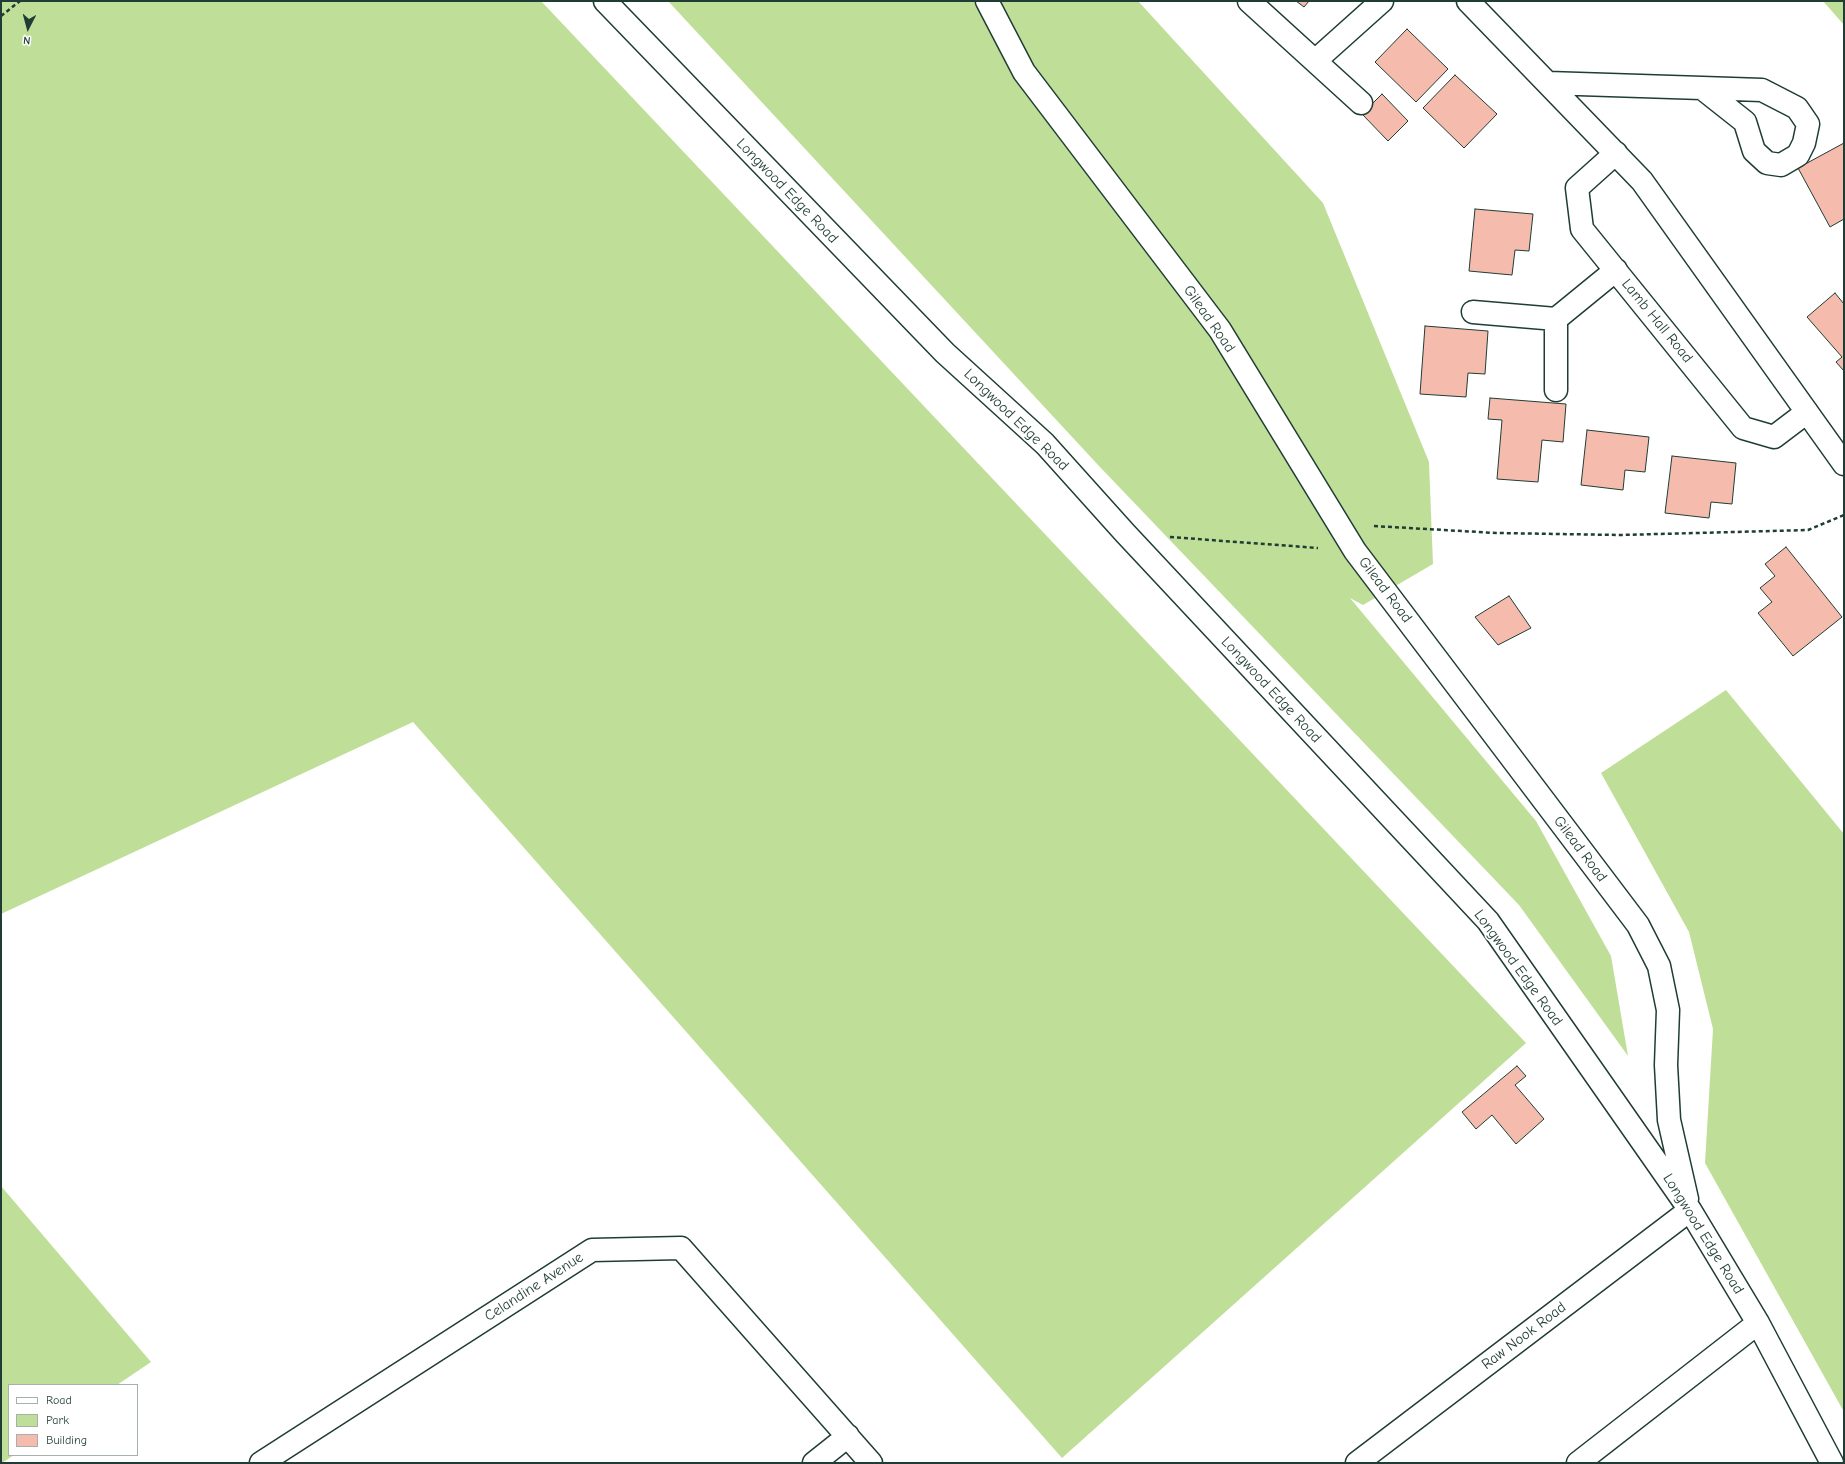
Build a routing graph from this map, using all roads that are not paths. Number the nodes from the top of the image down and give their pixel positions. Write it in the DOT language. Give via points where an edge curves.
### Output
graph roads {
  1 [pos="605,1"];
  2 [pos="986,1"];
  3 [pos="1249,1"];
  4 [pos="1382,1"];
  5 [pos="1468,1"];
  6 [pos="1316,61"];
  7 [pos="1548,83"];
  8 [pos="1702,88"];
  9 [pos="1361,102"];
  10 [pos="1616,153"];
  11 [pos="1616,270"];
  12 [pos="1473,312"];
  13 [pos="1556,319"];
  14 [pos="1556,390"];
  15 [pos="1807,412"];
  16 [pos="1844,464"];
  17 [pos="1690,1210"];
  18 [pos="1758,1323"];
  19 [pos="848,1436"];
  20 [pos="261,1463"];
  21 [pos="814,1463"];
  22 [pos="871,1463"];
  23 [pos="1357,1463"];
  24 [pos="1578,1463"];
  25 [pos="1832,1463"];
  1 -- 17 [label="street, Longwood Edge Road" via="945,353 1045,444 1124,533 1488,921"];
  2 -- 17 [label="street, Gilead Road" via="1024,72 1220,330 1354,550 1638,926 1659,966 1668,1010 1666,1065 1669,1120"];
  3 -- 6 [label="street"];
  4 -- 6 [label="street"];
  5 -- 7 [label="street"];
  6 -- 9 [label="street"];
  7 -- 8 [label="street"];
  7 -- 10 [label="street"];
  8 -- 8 [label="street" via="1762,90 1797,108 1808,124 1804,143 1798,155 1781,165 1768,163 1754,151 1745,122"];
  10 -- 11 [label="street, Lamb Hall Road" via="1577,188 1582,229"];
  10 -- 15 [label="street" via="1642,181"];
  11 -- 13 [label="street"];
  11 -- 15 [label="street, Lamb Hall Road" via="1743,428 1774,437"];
  12 -- 13 [label="street"];
  13 -- 14 [label="street"];
  15 -- 16 [label="street"];
  17 -- 18 [label="street, Longwood Edge Road"];
  17 -- 23 [label="street, Raw Nook Road"];
  18 -- 24 [label="street"];
  18 -- 25 [label="street, Longwood Edge Road"];
  19 -- 20 [label="street, Celandine Avenue" via="681,1248 592,1250"];
  19 -- 21 [label="street"];
  19 -- 22 [label="street, Celandine Avenue"];
}
